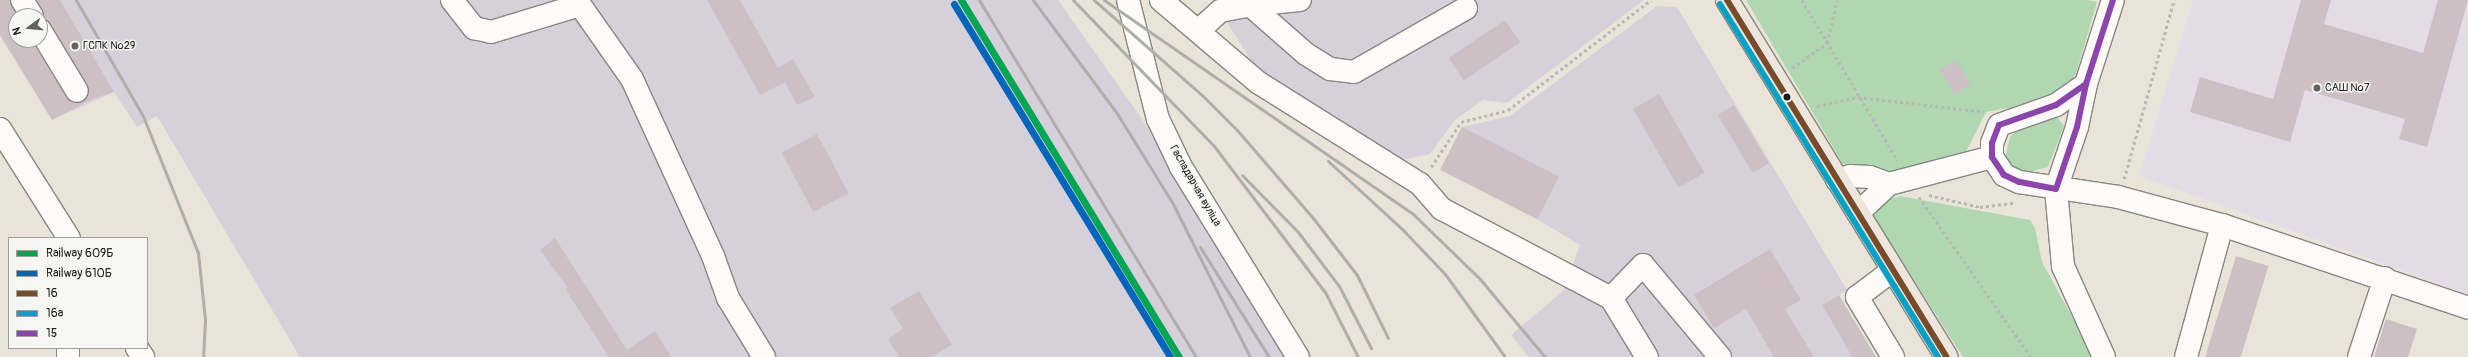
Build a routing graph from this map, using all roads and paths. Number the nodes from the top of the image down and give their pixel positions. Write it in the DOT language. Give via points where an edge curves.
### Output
graph roads {
  1 [pos="452,0"];
  2 [pos="1128,0"];
  3 [pos="1161,0"];
  4 [pos="1300,0"];
  5 [pos="1651,0"];
  6 [pos="1727,0"];
  7 [pos="1802,0"];
  8 [pos="1837,0"];
  9 [pos="2113,0"];
  10 [pos="579,2"];
  11 [pos="1250,5"];
  12 [pos="1466,8"];
  13 [pos="1198,32"];
  14 [pos="1827,43"];
  15 [pos="48,44"];
  16 [pos="1790,69"];
  17 [pos="2086,84"];
  18 [pos="76,91"];
  19 [pos="1858,97"];
  20 [pos="1814,107"];
  21 [pos="1999,125"];
  22 [pos="2,136"];
  23 [pos="1992,157"];
  24 [pos="1837,180"];
  25 [pos="1899,181"];
  26 [pos="1420,184"];
  27 [pos="2056,189"];
  28 [pos="1858,213"];
  29 [pos="2222,225"];
  30 [pos="67,237"];
  31 [pos="1893,270"];
  32 [pos="2385,278"];
  33 [pos="1611,298"];
  34 [pos="2468,308"];
  35 [pos="764,357"];
  36 [pos="1298,357"];
  37 [pos="1647,357"];
  38 [pos="1720,357"];
  39 [pos="1893,357"];
  40 [pos="1947,357"];
  41 [pos="2031,357"];
  42 [pos="2104,357"];
  43 [pos="2186,357"];
  44 [pos="2359,357"];
  1 -- 10 [label="street" via="474,28 491,32"];
  2 -- 36 [label="street, Гаспадарчая вуліца" via="1158,119 1178,160"];
  3 -- 13 [label="street"];
  4 -- 11 [label="street"];
  5 -- 26 [label="path" via="1508,110 1461,122"];
  6 -- 24 [label="main road"];
  7 -- 14 [label="path"];
  8 -- 14 [label="path"];
  9 -- 17 [label="street"];
  10 -- 35 [label="street" via="632,79 713,256 728,298"];
  11 -- 12 [label="street" via="1306,54 1330,69 1354,72"];
  11 -- 13 [label="street" via="1220,11"];
  13 -- 26 [label="street" via="1259,83"];
  14 -- 16 [label="path"];
  14 -- 19 [label="path"];
  15 -- 18 [label="street"];
  17 -- 21 [label="street" via="2056,105"];
  17 -- 27 [label="street" via="2077,127"];
  19 -- 20 [label="path"];
  19 -- 21 [label="path" via="1986,112"];
  19 -- 25 [label="path"];
  21 -- 23 [label="street" via="1992,143"];
  22 -- 30 [label="street"];
  23 -- 25 [label="street"];
  23 -- 27 [label="street" via="2004,175 2019,182"];
  24 -- 25 [label="street" via="1850,176"];
  24 -- 28 [label="main road"];
  25 -- 28 [label="street"];
  25 -- 41 [label="path" via="1921,199"];
  26 -- 33 [label="street" via="1442,208"];
  27 -- 29 [label="street" via="2118,197"];
  27 -- 42 [label="street" via="2063,266"];
  28 -- 31 [label="main road"];
  29 -- 32 [label="street"];
  29 -- 43 [label="street"];
  31 -- 39 [label="street" via="1857,297"];
  31 -- 40 [label="main road"];
  32 -- 34 [label="street"];
  32 -- 44 [label="street"];
  33 -- 37 [label="street"];
  33 -- 38 [label="street" via="1643,265"];
}
